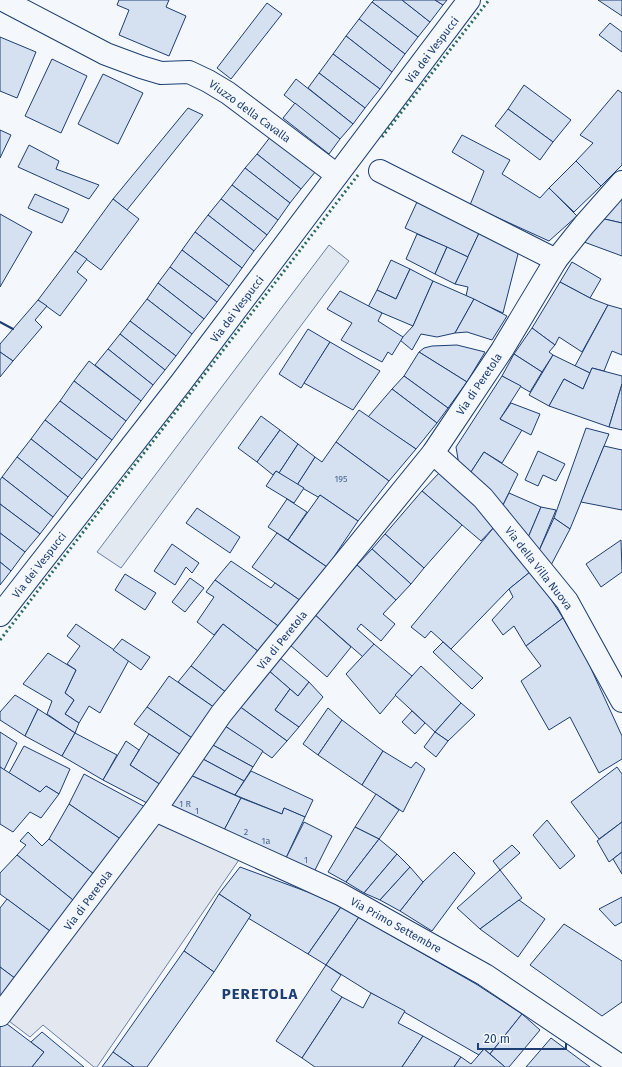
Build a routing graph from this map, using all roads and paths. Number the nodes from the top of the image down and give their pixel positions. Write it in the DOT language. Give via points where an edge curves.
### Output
graph roads {
  1 [pos="3,0"];
  2 [pos="469,0"];
  3 [pos="380,171"];
  4 [pos="337,175"];
  5 [pos="622,182"];
  6 [pos="556,260"];
  7 [pos="433,453"];
  8 [pos="0,615"];
  9 [pos="622,701"];
  10 [pos="155,810"];
  11 [pos="0,1015"];
  12 [pos="622,1067"];
  1 -- 4 [label="street, Viuzzo della Cavalla" via="106,54 161,73 189,72 208,81 228,93"];
  2 -- 4 [label="street, Via dei Vespucci"];
  3 -- 6 [label="street"];
  4 -- 8 [label="street, Via dei Vespucci" via="185,378"];
  5 -- 6 [label="street, Via di Peretola"];
  6 -- 7 [label="street, Via di Peretola" via="502,350"];
  7 -- 9 [label="street, Via della Villa Nuova" via="483,498 567,601"];
  7 -- 10 [label="street, Via di Peretola" via="221,714"];
  10 -- 11 [label="street, Via di Peretola"];
  10 -- 12 [label="street, Via Primo Settembre" via="346,898 485,975"];
}
